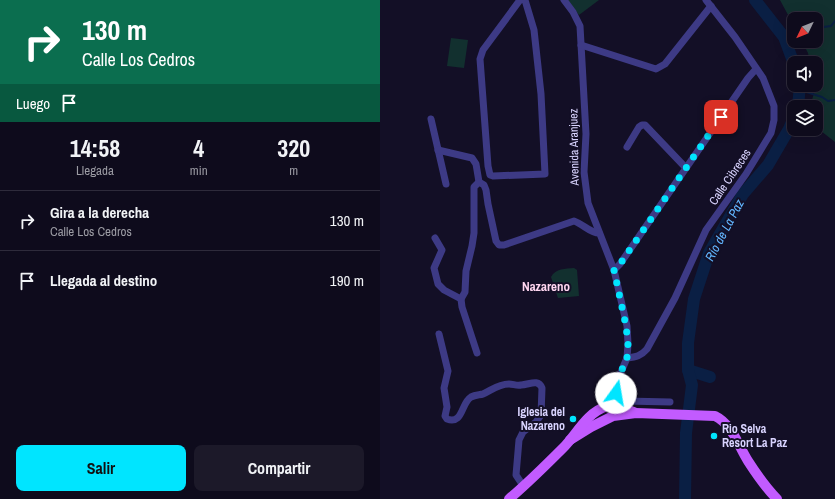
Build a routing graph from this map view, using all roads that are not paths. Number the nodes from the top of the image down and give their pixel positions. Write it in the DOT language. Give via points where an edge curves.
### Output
graph roads {
  1 [pos="520,0"];
  2 [pos="525,0"];
  3 [pos="564,0"];
  4 [pos="708,3"];
  5 [pos="581,45"];
  6 [pos="756,69"];
  7 [pos="431,119"];
  8 [pos="627,147"];
  9 [pos="438,150"];
  10 [pos="686,168"];
  11 [pos="479,182"];
  12 [pos="446,184"];
  13 [pos="599,233"];
  14 [pos="435,238"];
  15 [pos="614,270"];
  16 [pos="461,299"];
  17 [pos="439,334"];
  18 [pos="477,353"];
  19 [pos="627,358"];
  20 [pos="618,379"];
  21 [pos="670,402"];
  22 [pos="612,407"];
  23 [pos="636,413"];
  24 [pos="611,417"];
  25 [pos="570,440"];
  26 [pos="524,487"];
  27 [pos="509,499"];
  28 [pos="777,499"];
  1 -- 2 [label="street" via="483,50 480,59 488,166 490,175 493,176 545,174 541,94 534,30"];
  3 -- 5 [label="street, Avenida Aranjuez" via="580,26"];
  4 -- 5 [label="street" via="665,64 656,69"];
  4 -- 6 [label="street, Calle Cibreces"];
  5 -- 13 [label="street, Avenida Aranjuez" via="586,134 585,178 588,203"];
  6 -- 10 [label="street"];
  6 -- 19 [label="street, Calle Cibreces" via="763,78 774,106 774,120 770,133 746,174 706,230 676,298 647,349 642,355"];
  7 -- 9 [label="street"];
  8 -- 10 [label="street" via="639,127 645,125"];
  9 -- 11 [label="street" via="472,158 476,164"];
  9 -- 12 [label="street"];
  10 -- 15 [label="street"];
  11 -- 13 [label="street" via="486,190 499,245 574,221 592,232"];
  11 -- 16 [label="street" via="474,187 472,246 466,271 465,292"];
  13 -- 15 [label="street, Avenida Aranjuez"];
  14 -- 16 [label="street" via="442,250 434,268 438,284"];
  15 -- 19 [label="street, Avenida Aranjuez" via="626,326"];
  16 -- 18 [label="street"];
  17 -- 26 [label="street" via="448,371 444,388 447,420 456,420 460,416 467,400 501,385 534,382 541,385 542,415 523,432 519,440 516,476"];
  19 -- 20 [label="street, Avenida Aranjuez"];
  20 -- 22 [label="street" via="616,398"];
  20 -- 22 [label="street, Avenida Aranjuez" via="607,401"];
  21 -- 22 [label="street" via="626,402"];
  22 -- 23 [label="main road"];
  22 -- 24 [label="main road" via="604,410 604,414"];
  22 -- 25 [label="main road" via="592,415"];
  23 -- 24 [label="main road"];
  23 -- 28 [label="main road" via="707,415 722,419 760,479"];
  24 -- 25 [label="main road"];
  25 -- 26 [label="main road"];
  26 -- 27 [label="main road"];
}
